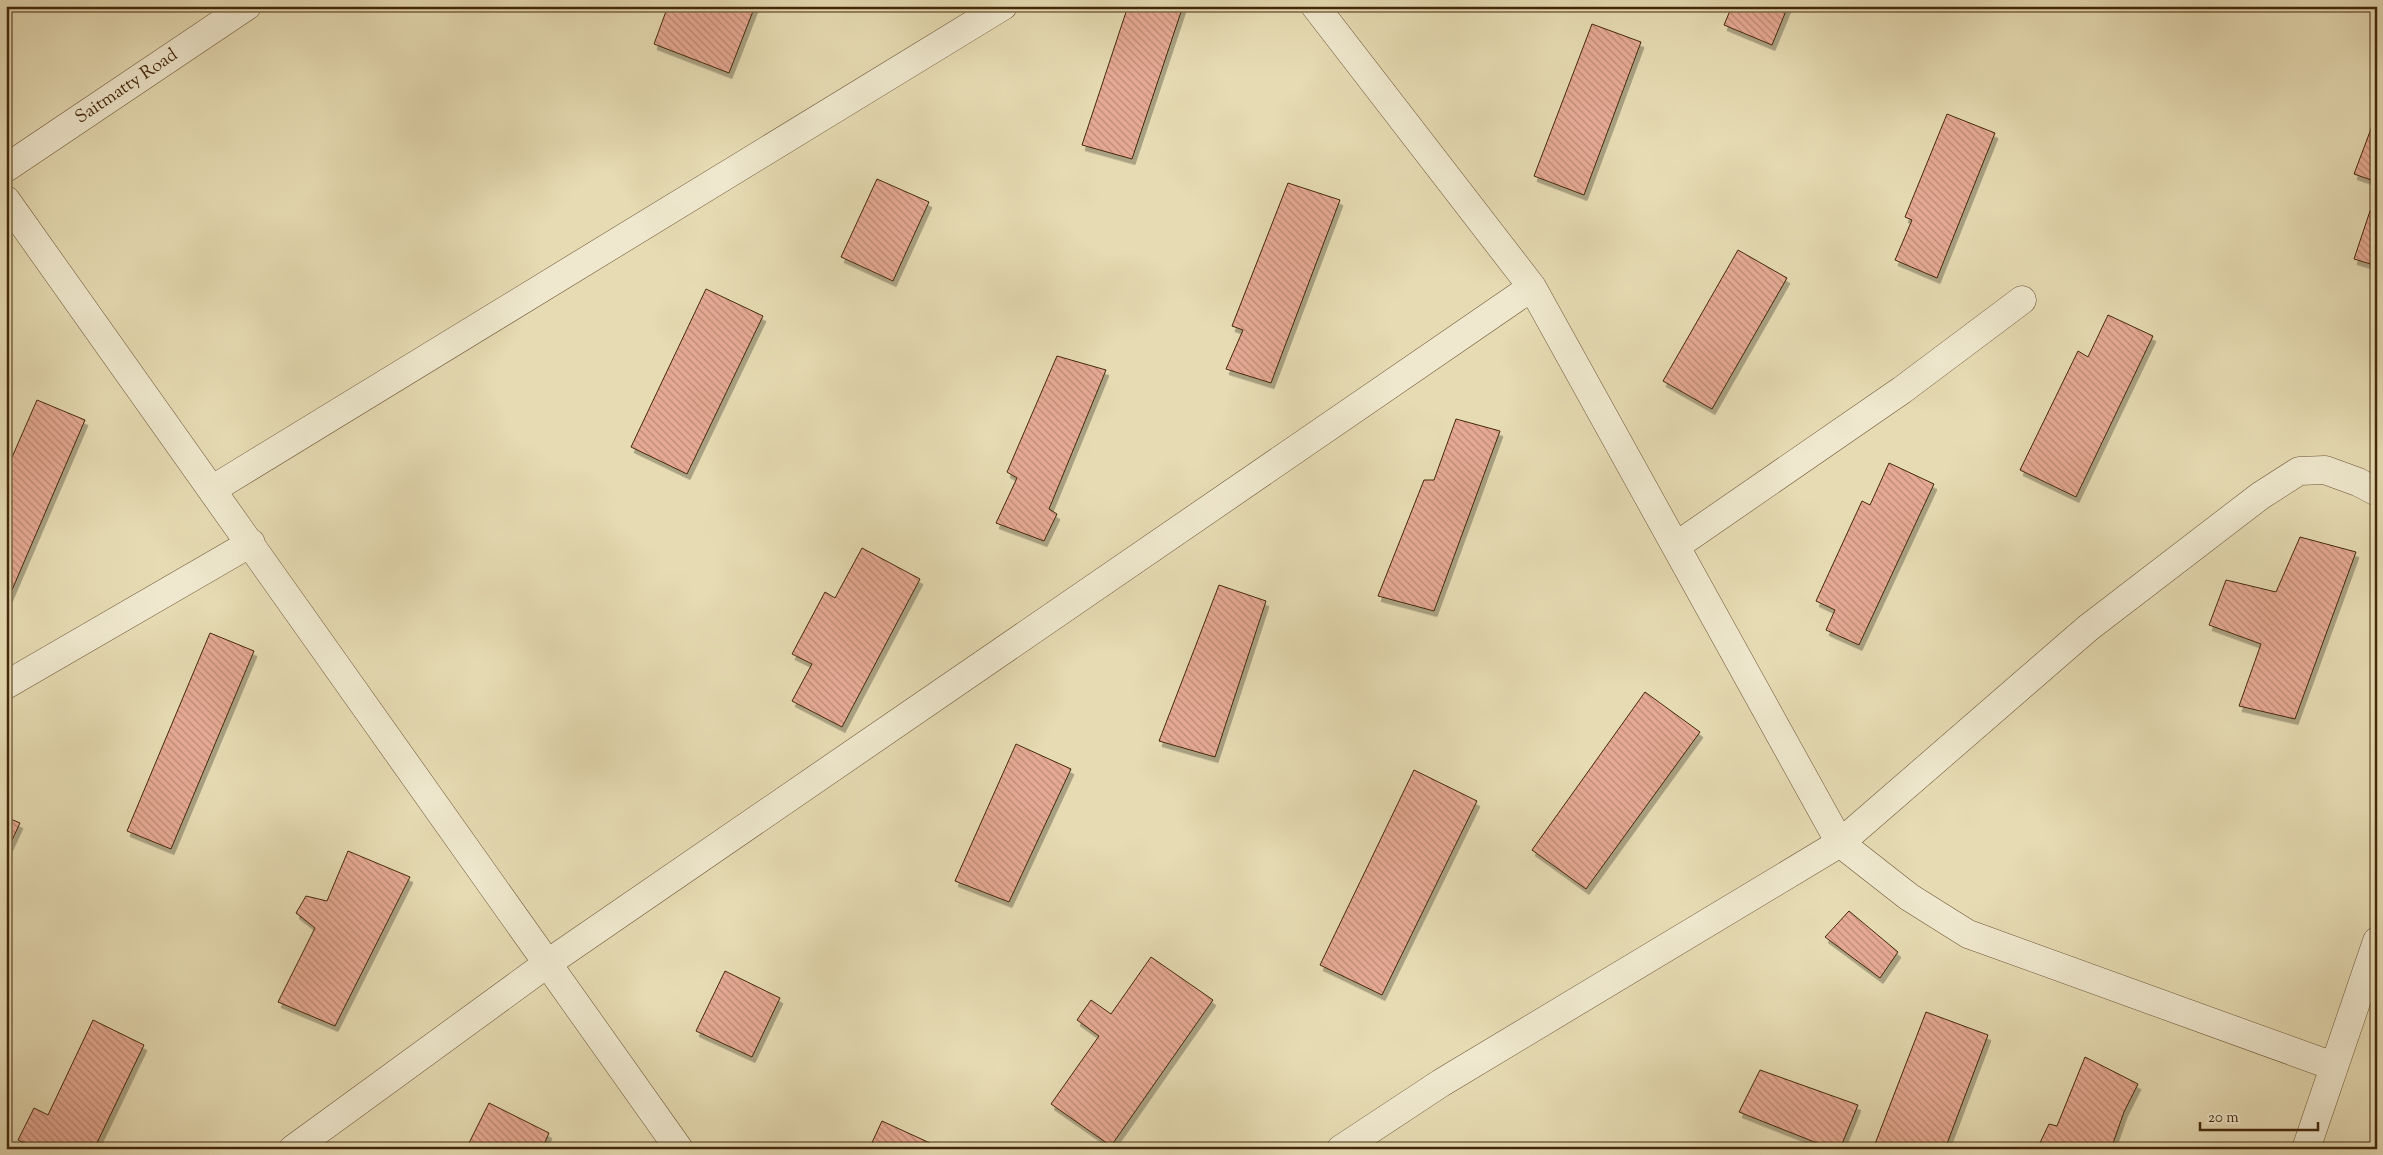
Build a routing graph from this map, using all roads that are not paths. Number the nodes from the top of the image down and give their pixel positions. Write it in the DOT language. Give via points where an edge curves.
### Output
graph roads {
  1 [pos="247,6"];
  2 [pos="1003,6"];
  3 [pos="1315,6"];
  4 [pos="6,168"];
  5 [pos="6,200"];
  6 [pos="1532,287"];
  7 [pos="2022,300"];
  8 [pos="213,490"];
  9 [pos="2377,492"];
  10 [pos="251,543"];
  11 [pos="1676,546"];
  12 [pos="6,684"];
  13 [pos="1840,843"];
  14 [pos="2377,941"];
  15 [pos="548,963"];
  16 [pos="2332,1066"];
  17 [pos="293,1149"];
  18 [pos="679,1149"];
  19 [pos="1341,1149"];
  20 [pos="2306,1149"];
  1 -- 4 [label="street, Saitmatty Road"];
  2 -- 8 [label="street"];
  3 -- 6 [label="street"];
  5 -- 8 [label="street"];
  6 -- 11 [label="street"];
  6 -- 15 [label="street"];
  7 -- 11 [label="street" via="1902,390"];
  8 -- 10 [label="street"];
  9 -- 13 [label="street" via="2325,470 2299,471 2260,496 2088,628"];
  10 -- 12 [label="street"];
  10 -- 15 [label="street"];
  11 -- 13 [label="street"];
  13 -- 16 [label="street" via="1909,898 1968,934"];
  13 -- 19 [label="street" via="1441,1083"];
  14 -- 16 [label="street"];
  15 -- 17 [label="street"];
  15 -- 18 [label="street"];
  16 -- 20 [label="street"];
}
